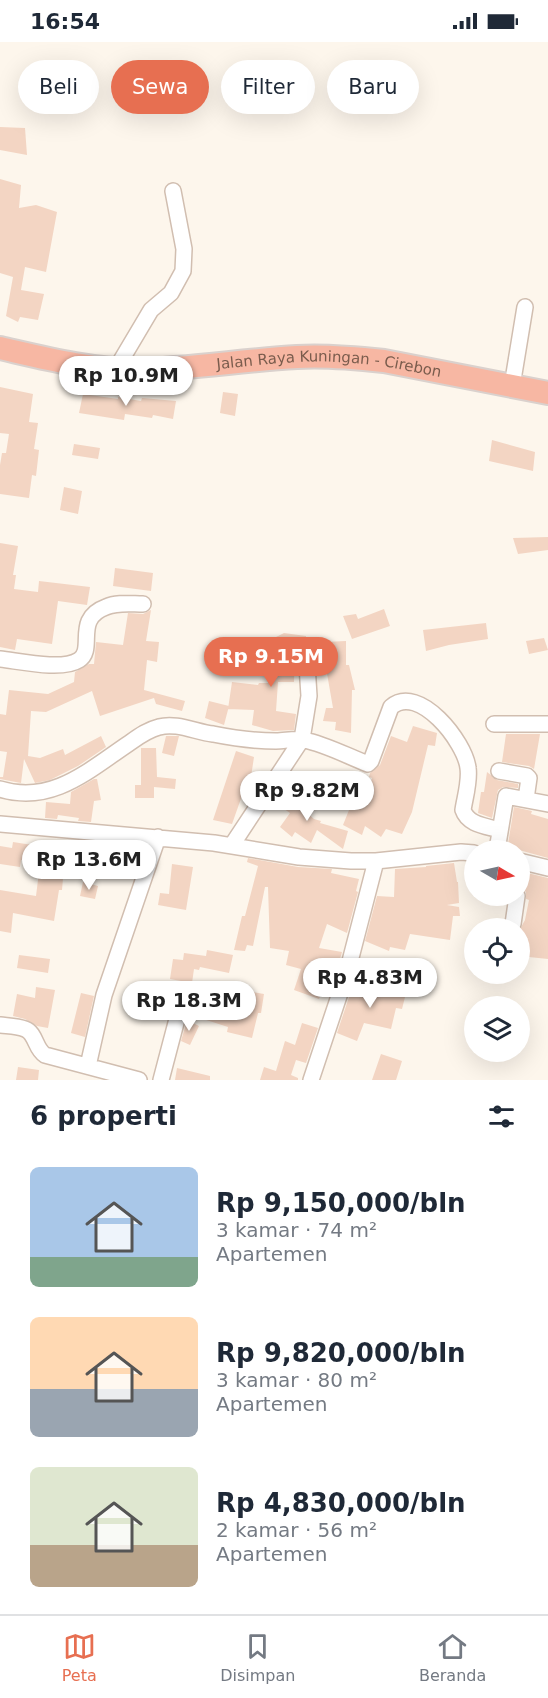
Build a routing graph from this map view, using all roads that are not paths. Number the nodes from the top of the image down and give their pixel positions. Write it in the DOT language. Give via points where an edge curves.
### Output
graph roads {
  1 [pos="173,191"];
  2 [pos="525,307"];
  3 [pos="0,348"];
  4 [pos="116,369"];
  5 [pos="512,386"];
  6 [pos="548,393"];
  7 [pos="143,604"];
  8 [pos="0,659"];
  9 [pos="307,665"];
  10 [pos="494,724"];
  11 [pos="548,724"];
  12 [pos="303,739"];
  13 [pos="499,771"];
  14 [pos="0,789"];
  15 [pos="526,799"];
  16 [pos="548,804"];
  17 [pos="0,824"];
  18 [pos="500,830"];
  19 [pos="158,837"];
  20 [pos="498,840"];
  21 [pos="232,845"];
  22 [pos="464,852"];
  23 [pos="376,861"];
  24 [pos="530,864"];
  25 [pos="548,868"];
  26 [pos="182,1000"];
  27 [pos="0,1025"];
  28 [pos="88,1066"];
  29 [pos="139,1080"];
  30 [pos="161,1080"];
  31 [pos="310,1080"];
  1 -- 4 [label="street" via="184,249 183,271 171,293 152,310"];
  2 -- 5 [label="street"];
  3 -- 4 [label="highway, Jalan Raya Kuningan - Cirebon"];
  4 -- 5 [label="highway, Jalan Raya Kuningan - Cirebon" via="298,357 384,362"];
  5 -- 6 [label="highway, Jalan Raya Kuningan - Cirebon"];
  7 -- 8 [label="street" via="108,606 97,611 87,625 85,654 76,662 37,664"];
  9 -- 12 [label="street" via="309,696"];
  10 -- 11 [label="street"];
  12 -- 14 [label="street" via="256,740 162,726 146,731 82,777 57,788 31,794"];
  12 -- 18 [label="street" via="368,764 391,707 411,700 444,726 465,756 465,816 469,821"];
  12 -- 21 [label="street"];
  13 -- 15 [label="street" via="527,776"];
  15 -- 16 [label="street"];
  15 -- 18 [label="street" via="506,796"];
  17 -- 19 [label="street"];
  18 -- 20 [label="street"];
  19 -- 21 [label="street"];
  19 -- 28 [label="street" via="104,995"];
  21 -- 23 [label="street" via="299,857"];
  22 -- 23 [label="street"];
  23 -- 31 [label="street" via="354,948"];
  24 -- 25 [label="street"];
  26 -- 30 [label="street"];
  27 -- 28 [label="street" via="26,1029 45,1055"];
  28 -- 29 [label="street"];
}
